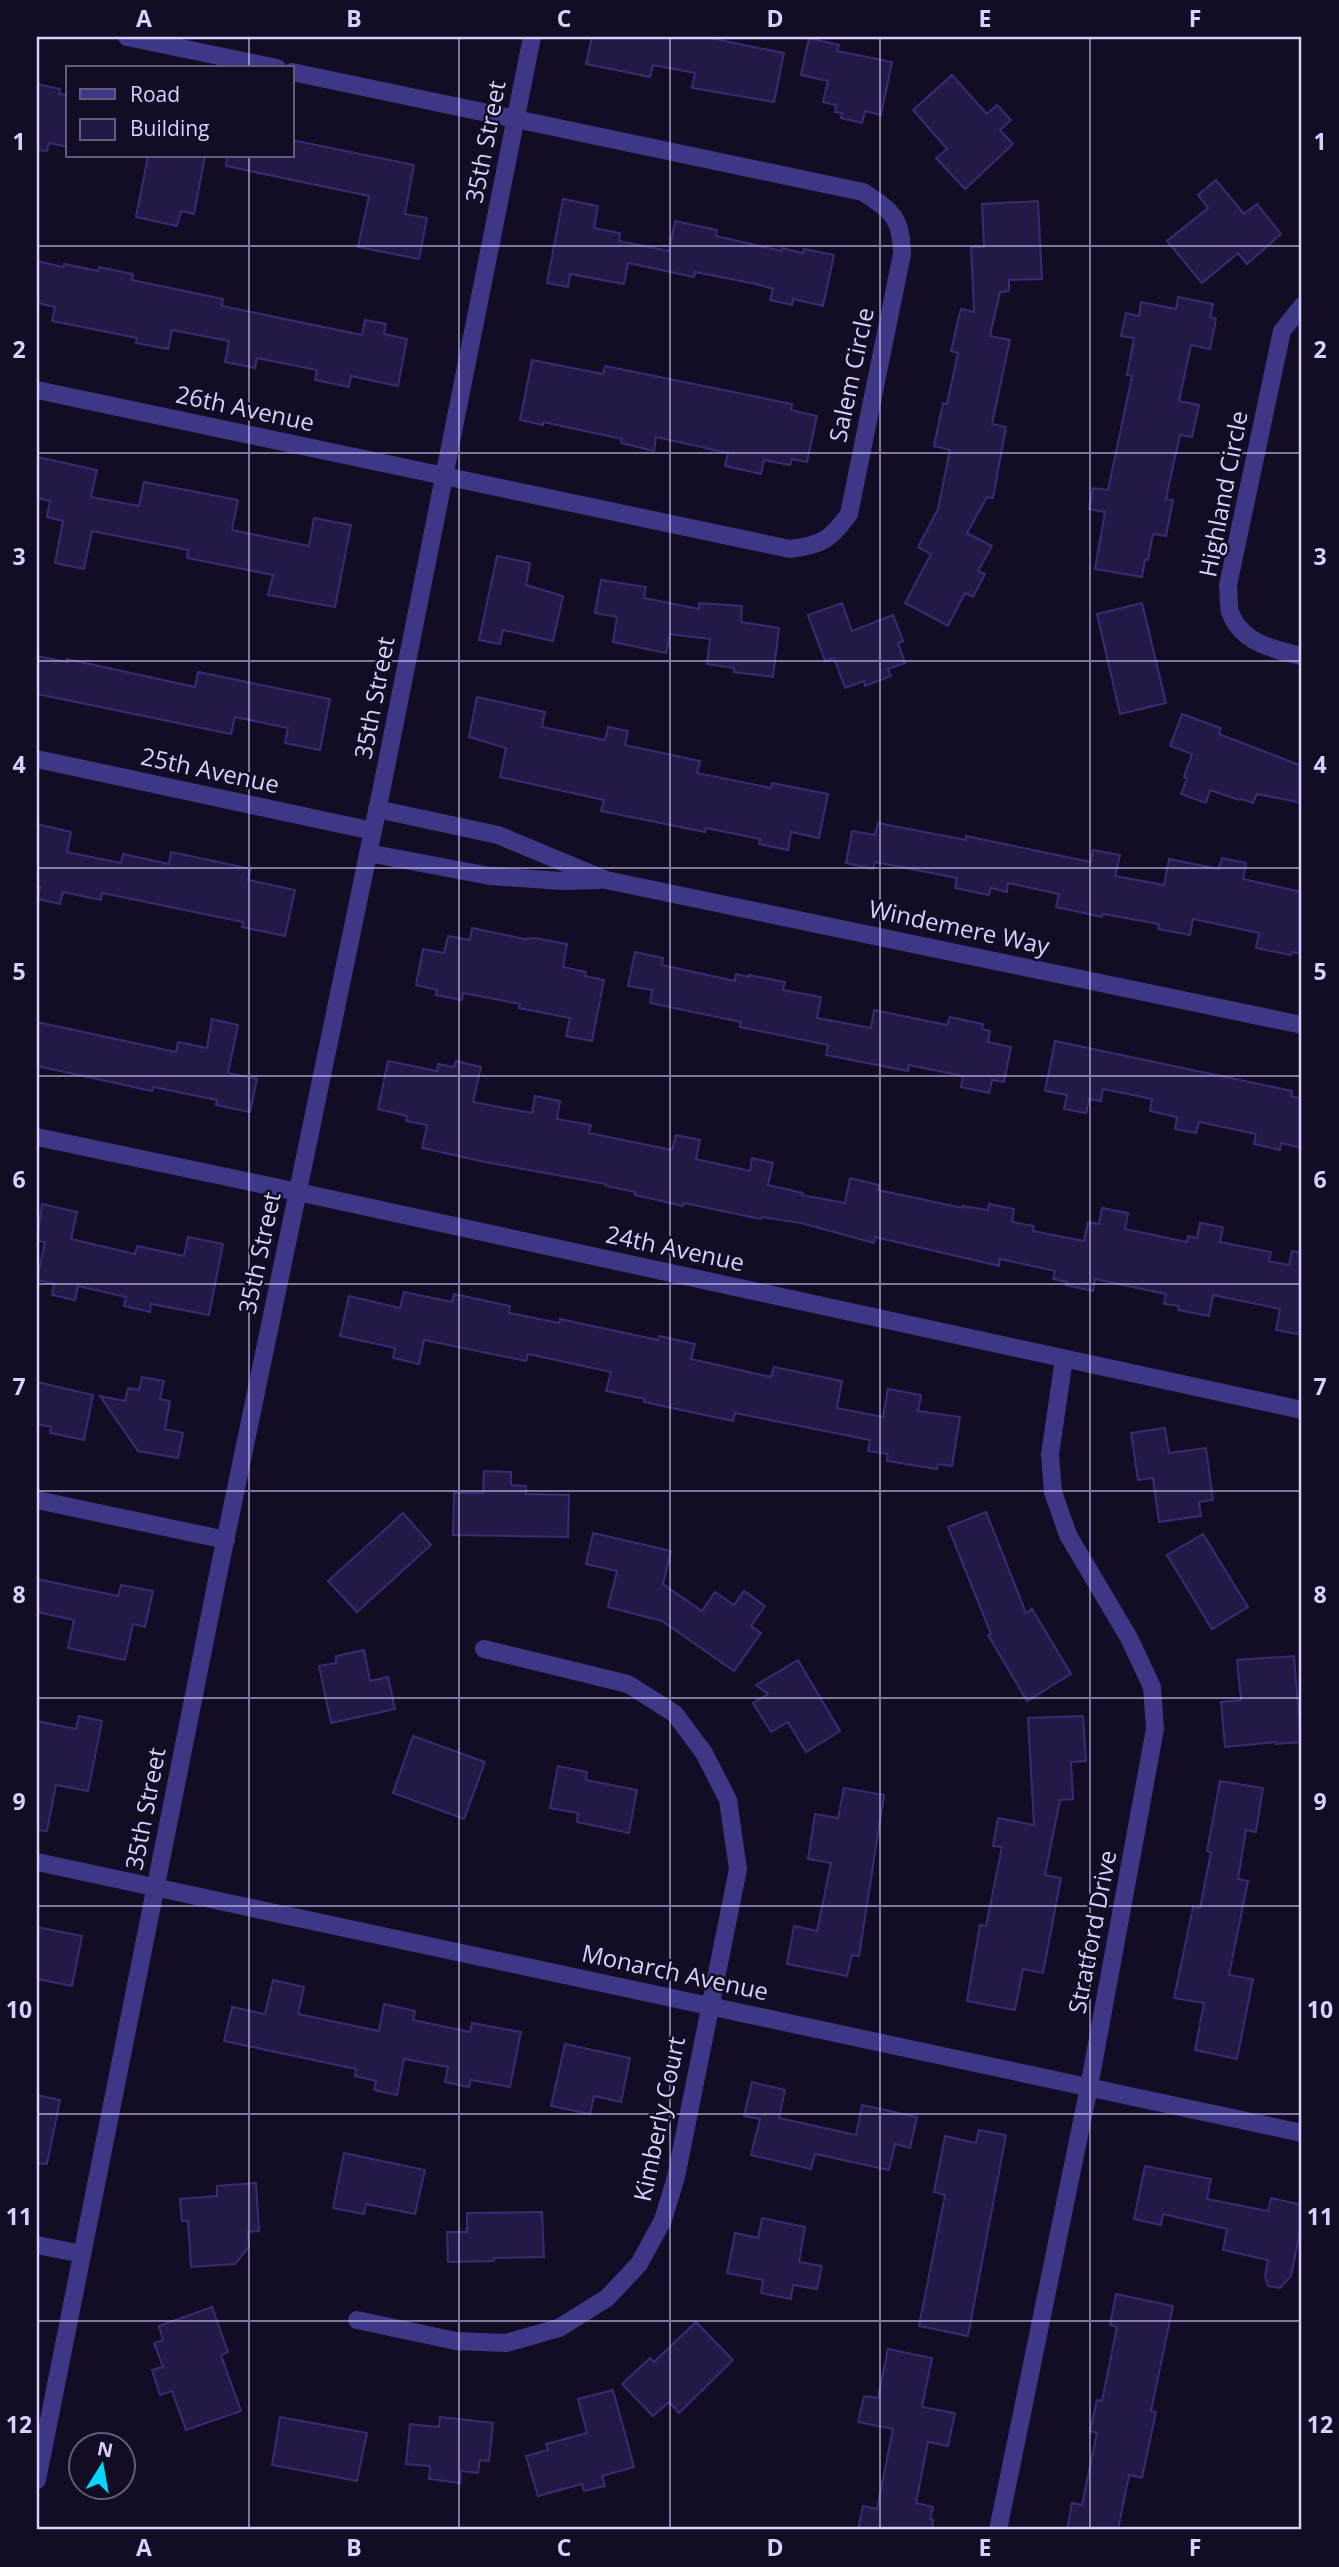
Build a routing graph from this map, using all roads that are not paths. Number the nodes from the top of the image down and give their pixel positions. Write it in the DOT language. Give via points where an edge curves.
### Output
graph roads {
  1 [pos="127,37"];
  2 [pos="532,37"];
  3 [pos="267,66"];
  4 [pos="294,72"];
  5 [pos="516,119"];
  6 [pos="1302,306"];
  7 [pos="37,390"];
  8 [pos="444,475"];
  9 [pos="1302,656"];
  10 [pos="37,759"];
  11 [pos="377,809"];
  12 [pos="373,831"];
  13 [pos="368,853"];
  14 [pos="606,880"];
  15 [pos="1302,1025"];
  16 [pos="37,1137"];
  17 [pos="298,1192"];
  18 [pos="1064,1359"];
  19 [pos="1302,1410"];
  20 [pos="37,1500"];
  21 [pos="226,1540"];
  22 [pos="484,1649"];
  23 [pos="37,1862"];
  24 [pos="156,1886"];
  25 [pos="710,2006"];
  26 [pos="1089,2087"];
  27 [pos="1302,2133"];
  28 [pos="37,2245"];
  29 [pos="82,2254"];
  30 [pos="357,2320"];
  31 [pos="37,2480"];
  32 [pos="998,2530"];
  1 -- 3 [label="street"];
  2 -- 5 [label="street, 35th Street"];
  4 -- 5 [label="street, Salem Circle"];
  5 -- 8 [label="street, 35th Street"];
  5 -- 8 [label="street, Salem Circle" via="863,192 886,207 901,228 902,254 849,514 833,536 814,546 790,549"];
  6 -- 9 [label="street, Highland Circle" via="1282,331 1228,585 1230,612 1244,633 1269,649"];
  7 -- 8 [label="street, 26th Avenue"];
  8 -- 11 [label="street, 35th Street"];
  10 -- 12 [label="street, 25th Avenue"];
  11 -- 12 [label="street, 35th Street"];
  11 -- 14 [label="street, Windemere Way" via="498,835"];
  12 -- 13 [label="street, 35th Street"];
  13 -- 14 [label="street, Windemere Way" via="490,876"];
  13 -- 17 [label="street, 35th Street"];
  14 -- 15 [label="street, Windemere Way"];
  16 -- 17 [label="street, 24th Avenue"];
  17 -- 18 [label="street, 24th Avenue"];
  17 -- 21 [label="street, 35th Street"];
  18 -- 19 [label="street, 24th Avenue"];
  18 -- 26 [label="street, Stratford Drive" via="1050,1454 1053,1492 1068,1535 1129,1638 1152,1687 1156,1729"];
  20 -- 21 [label="street"];
  21 -- 24 [label="street, 35th Street"];
  22 -- 25 [label="street, Kimberly Court" via="628,1684 675,1714 704,1752 728,1800 738,1869"];
  23 -- 24 [label="street, Monarch Avenue"];
  24 -- 25 [label="street, Monarch Avenue"];
  24 -- 29 [label="street, 35th Street"];
  25 -- 26 [label="street, Monarch Avenue"];
  25 -- 30 [label="street, Kimberly Court" via="663,2220 639,2264 607,2298 559,2328 506,2343 456,2341"];
  26 -- 27 [label="street, Monarch Avenue"];
  26 -- 32 [label="street, Stratford Drive"];
  28 -- 29 [label="street"];
  29 -- 31 [label="street, 35th Street"];
}
